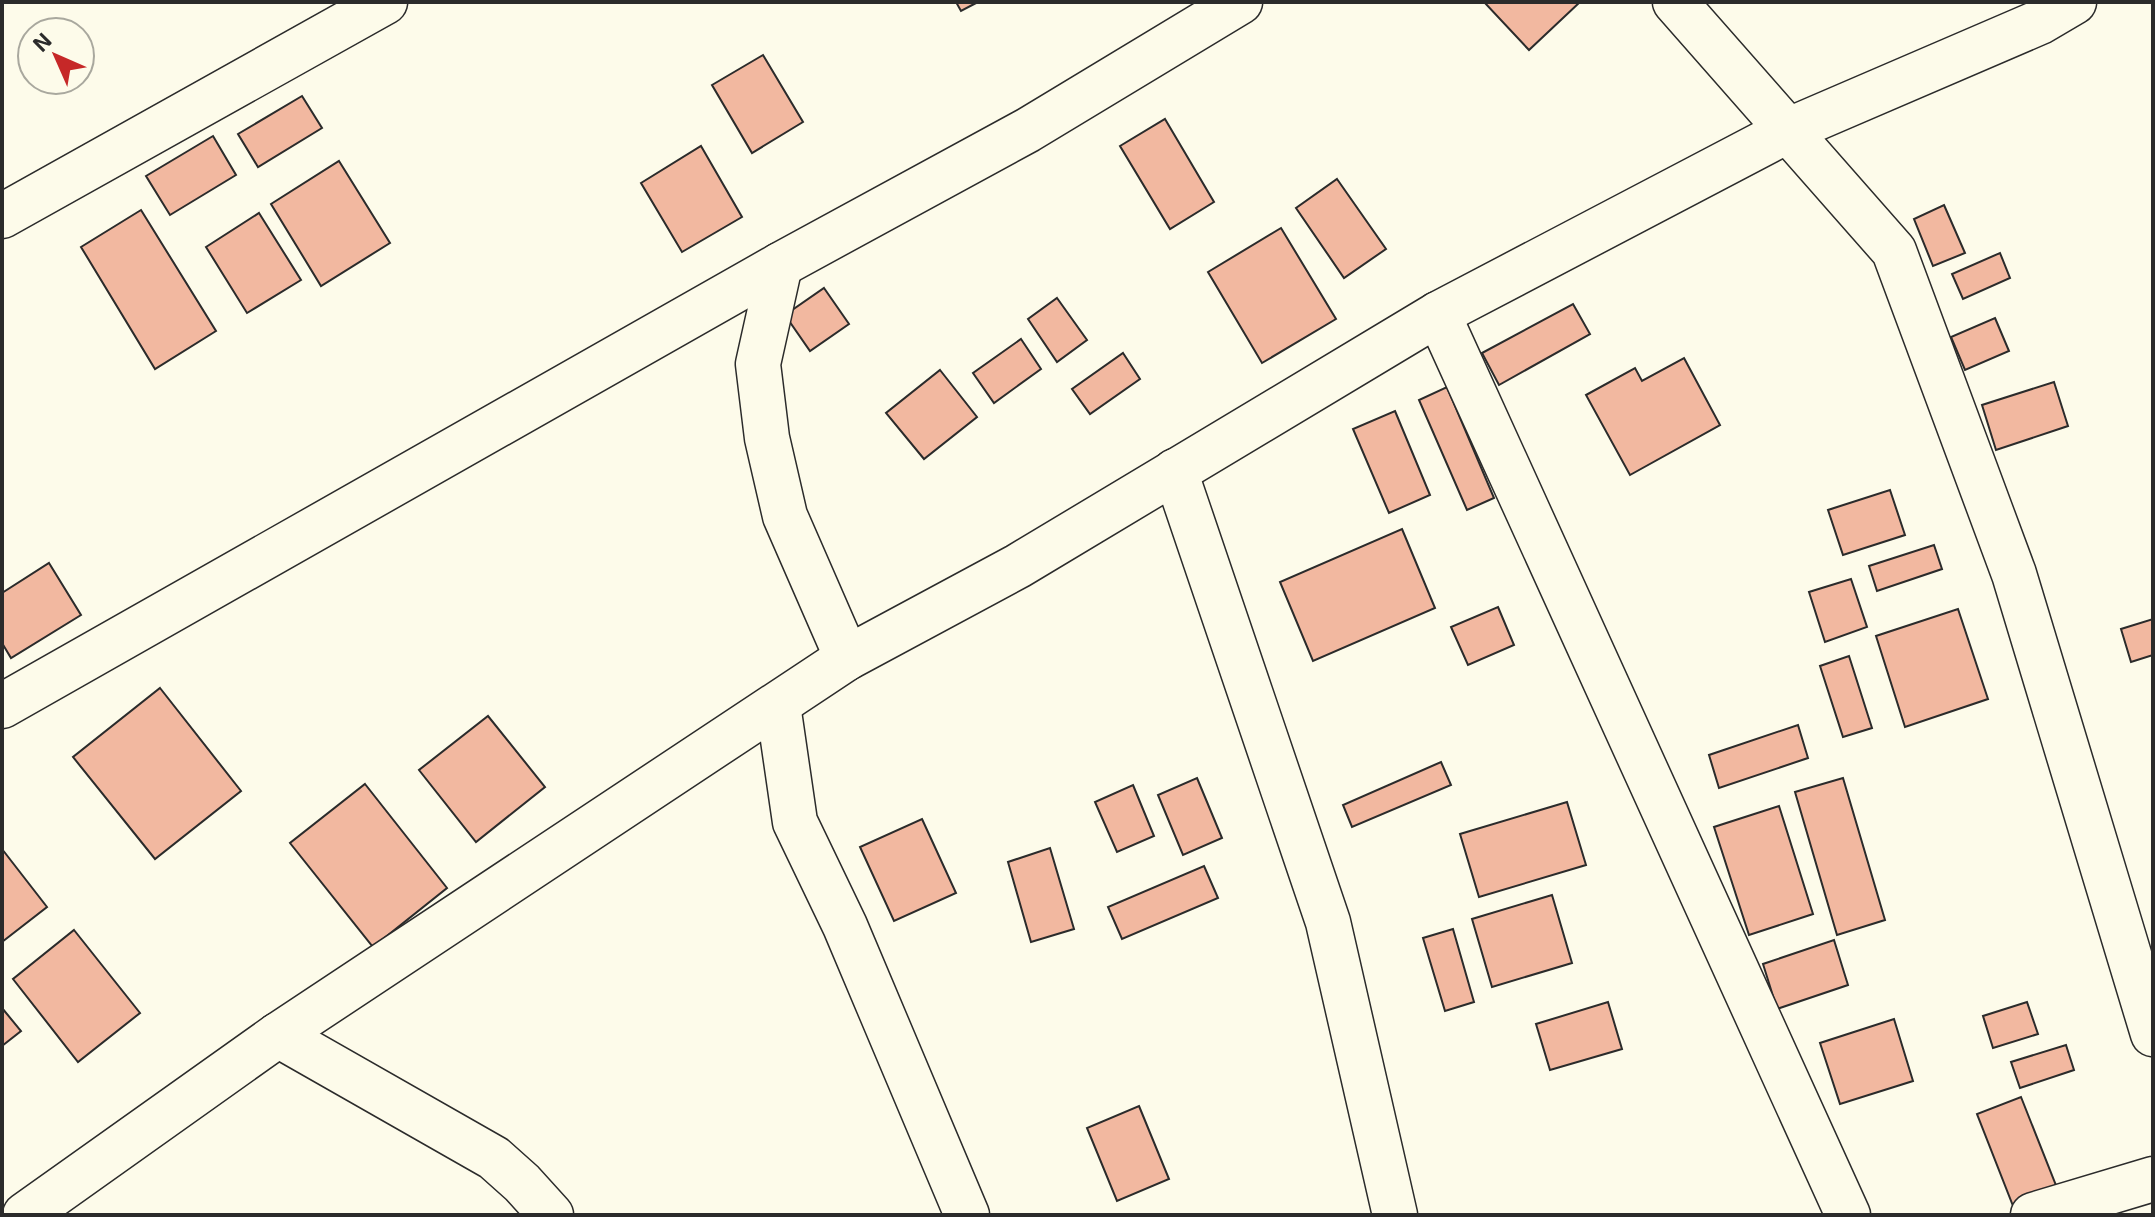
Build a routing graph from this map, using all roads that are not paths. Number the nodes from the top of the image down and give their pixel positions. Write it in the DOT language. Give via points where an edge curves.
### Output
graph roads {
  1 [pos="385,2"];
  2 [pos="1240,2"];
  3 [pos="1675,2"];
  4 [pos="2074,2"];
  5 [pos="1789,130"];
  6 [pos="2,216"];
  7 [pos="780,265"];
  8 [pos="1438,314"];
  9 [pos="1175,471"];
  10 [pos="847,658"];
  11 [pos="778,705"];
  12 [pos="2,706"];
  13 [pos="2153,1034"];
  14 [pos="278,1035"];
  15 [pos="2153,1179"];
  16 [pos="25,1215"];
  17 [pos="551,1215"];
  18 [pos="967,1215"];
  19 [pos="1395,1215"];
  20 [pos="1848,1215"];
  21 [pos="2033,1215"];
  1 -- 6 [label="street"];
  2 -- 7 [label="street" via="1028,130"];
  3 -- 5 [label="street"];
  4 -- 5 [label="street" via="2040,22"];
  5 -- 8 [label="street"];
  5 -- 13 [label="street" via="1894,251 2014,574"];
  7 -- 10 [label="street" via="758,364 767,438 785,516"];
  7 -- 12 [label="street"];
  8 -- 9 [label="street"];
  8 -- 20 [label="street"];
  9 -- 10 [label="street" via="1018,566"];
  9 -- 19 [label="street" via="1328,922"];
  10 -- 11 [label="street"];
  11 -- 14 [label="street"];
  11 -- 18 [label="street" via="795,822 845,926"];
  14 -- 16 [label="street"];
  14 -- 17 [label="street" via="494,1158"];
  15 -- 21 [label="street"];
}
